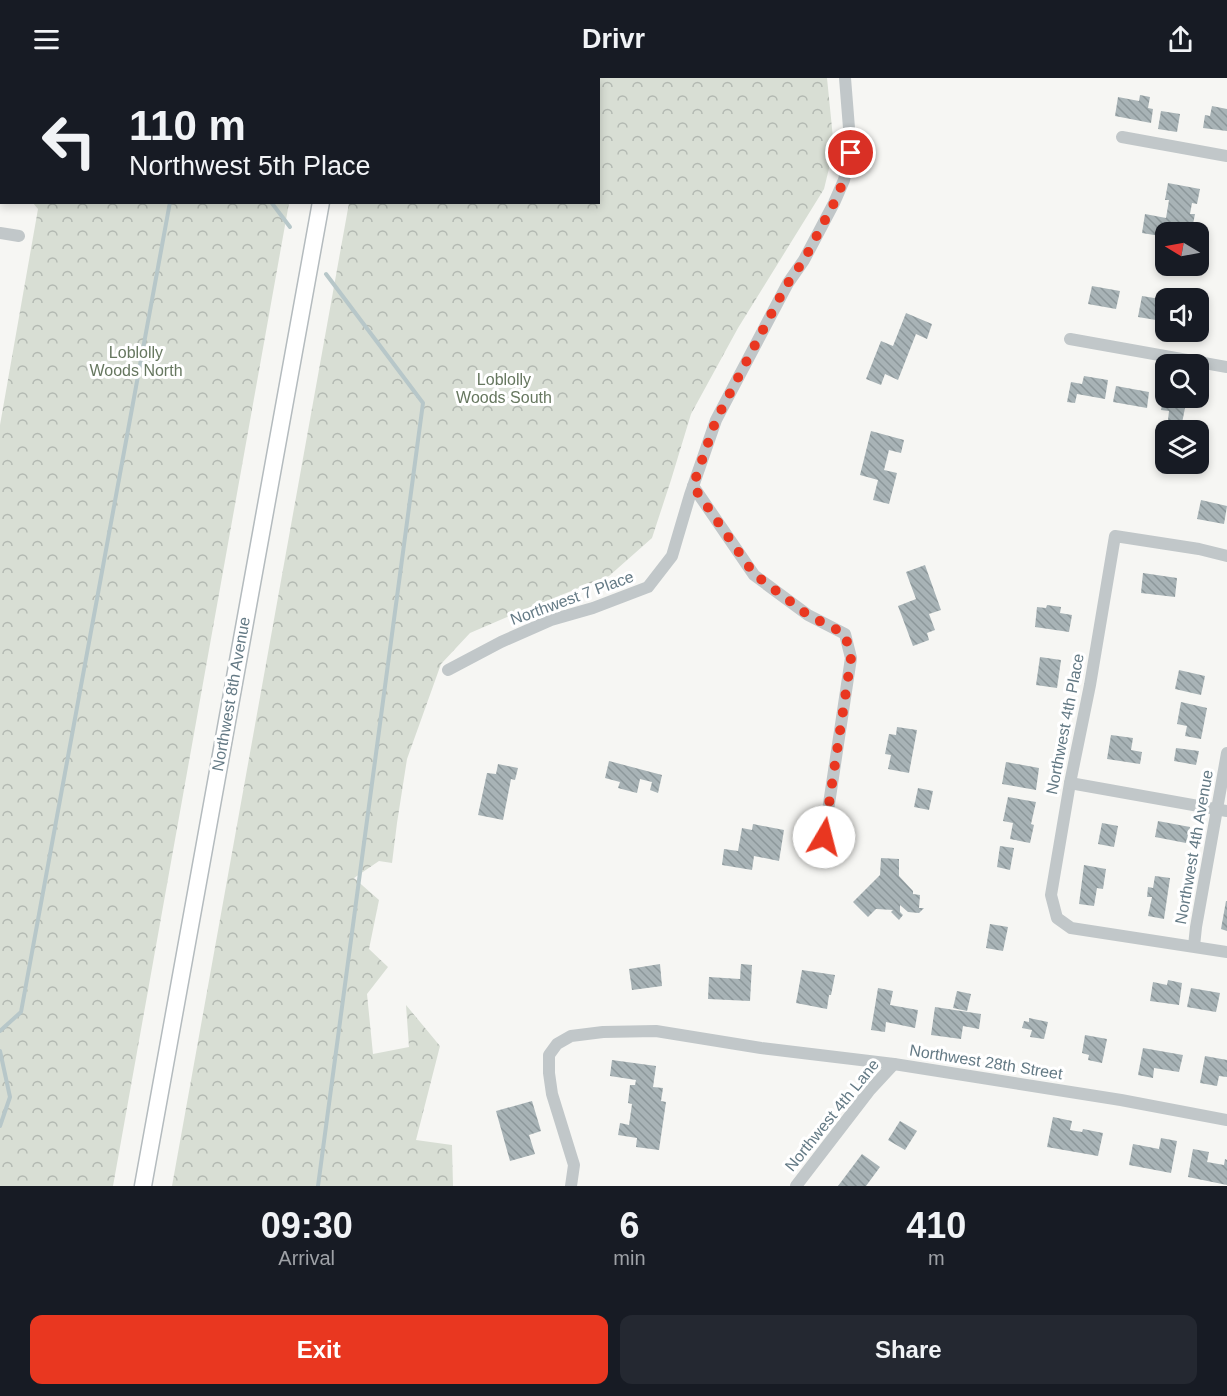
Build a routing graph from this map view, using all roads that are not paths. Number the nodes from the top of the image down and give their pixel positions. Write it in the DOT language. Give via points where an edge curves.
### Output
graph roads {
  1 [pos="845,78"];
  2 [pos="1122,137"];
  3 [pos="1227,156"];
  4 [pos="321,204"];
  5 [pos="0,233"];
  6 [pos="19,236"];
  7 [pos="1070,339"];
  8 [pos="1227,367"];
  9 [pos="693,486"];
  10 [pos="1227,556"];
  11 [pos="448,670"];
  12 [pos="1227,753"];
  13 [pos="1070,783"];
  14 [pos="1222,810"];
  15 [pos="824,837"];
  16 [pos="1194,946"];
  17 [pos="1227,952"];
  18 [pos="894,1064"];
  19 [pos="1227,1120"];
  20 [pos="143,1186"];
  21 [pos="571,1186"];
  22 [pos="795,1186"];
  1 -- 9 [label="street, Northwest 7 Place" via="851,153 844,180 716,420"];
  2 -- 3 [label="street"];
  4 -- 20 [label="street, Northwest 8th Avenue"];
  5 -- 6 [label="street"];
  7 -- 8 [label="street"];
  9 -- 11 [label="street, Northwest 7 Place" via="672,556 648,587 550,620"];
  9 -- 15 [label="street" via="754,574 808,615 845,634 851,658"];
  10 -- 13 [label="street, Northwest 4th Place" via="1115,536"];
  12 -- 14 [label="street, Northwest 4th Avenue"];
  13 -- 14 [label="street"];
  13 -- 16 [label="street, Northwest 4th Place" via="1051,895 1057,918 1071,928"];
  14 -- 16 [label="street, Northwest 4th Avenue"];
  16 -- 17 [label="street"];
  18 -- 19 [label="street, Northwest 28th Street"];
  18 -- 21 [label="street, Northwest 28th Street" via="656,1031 571,1036 557,1044 549,1055 552,1094 574,1165"];
  18 -- 22 [label="street, Northwest 4th Lane"];
}
